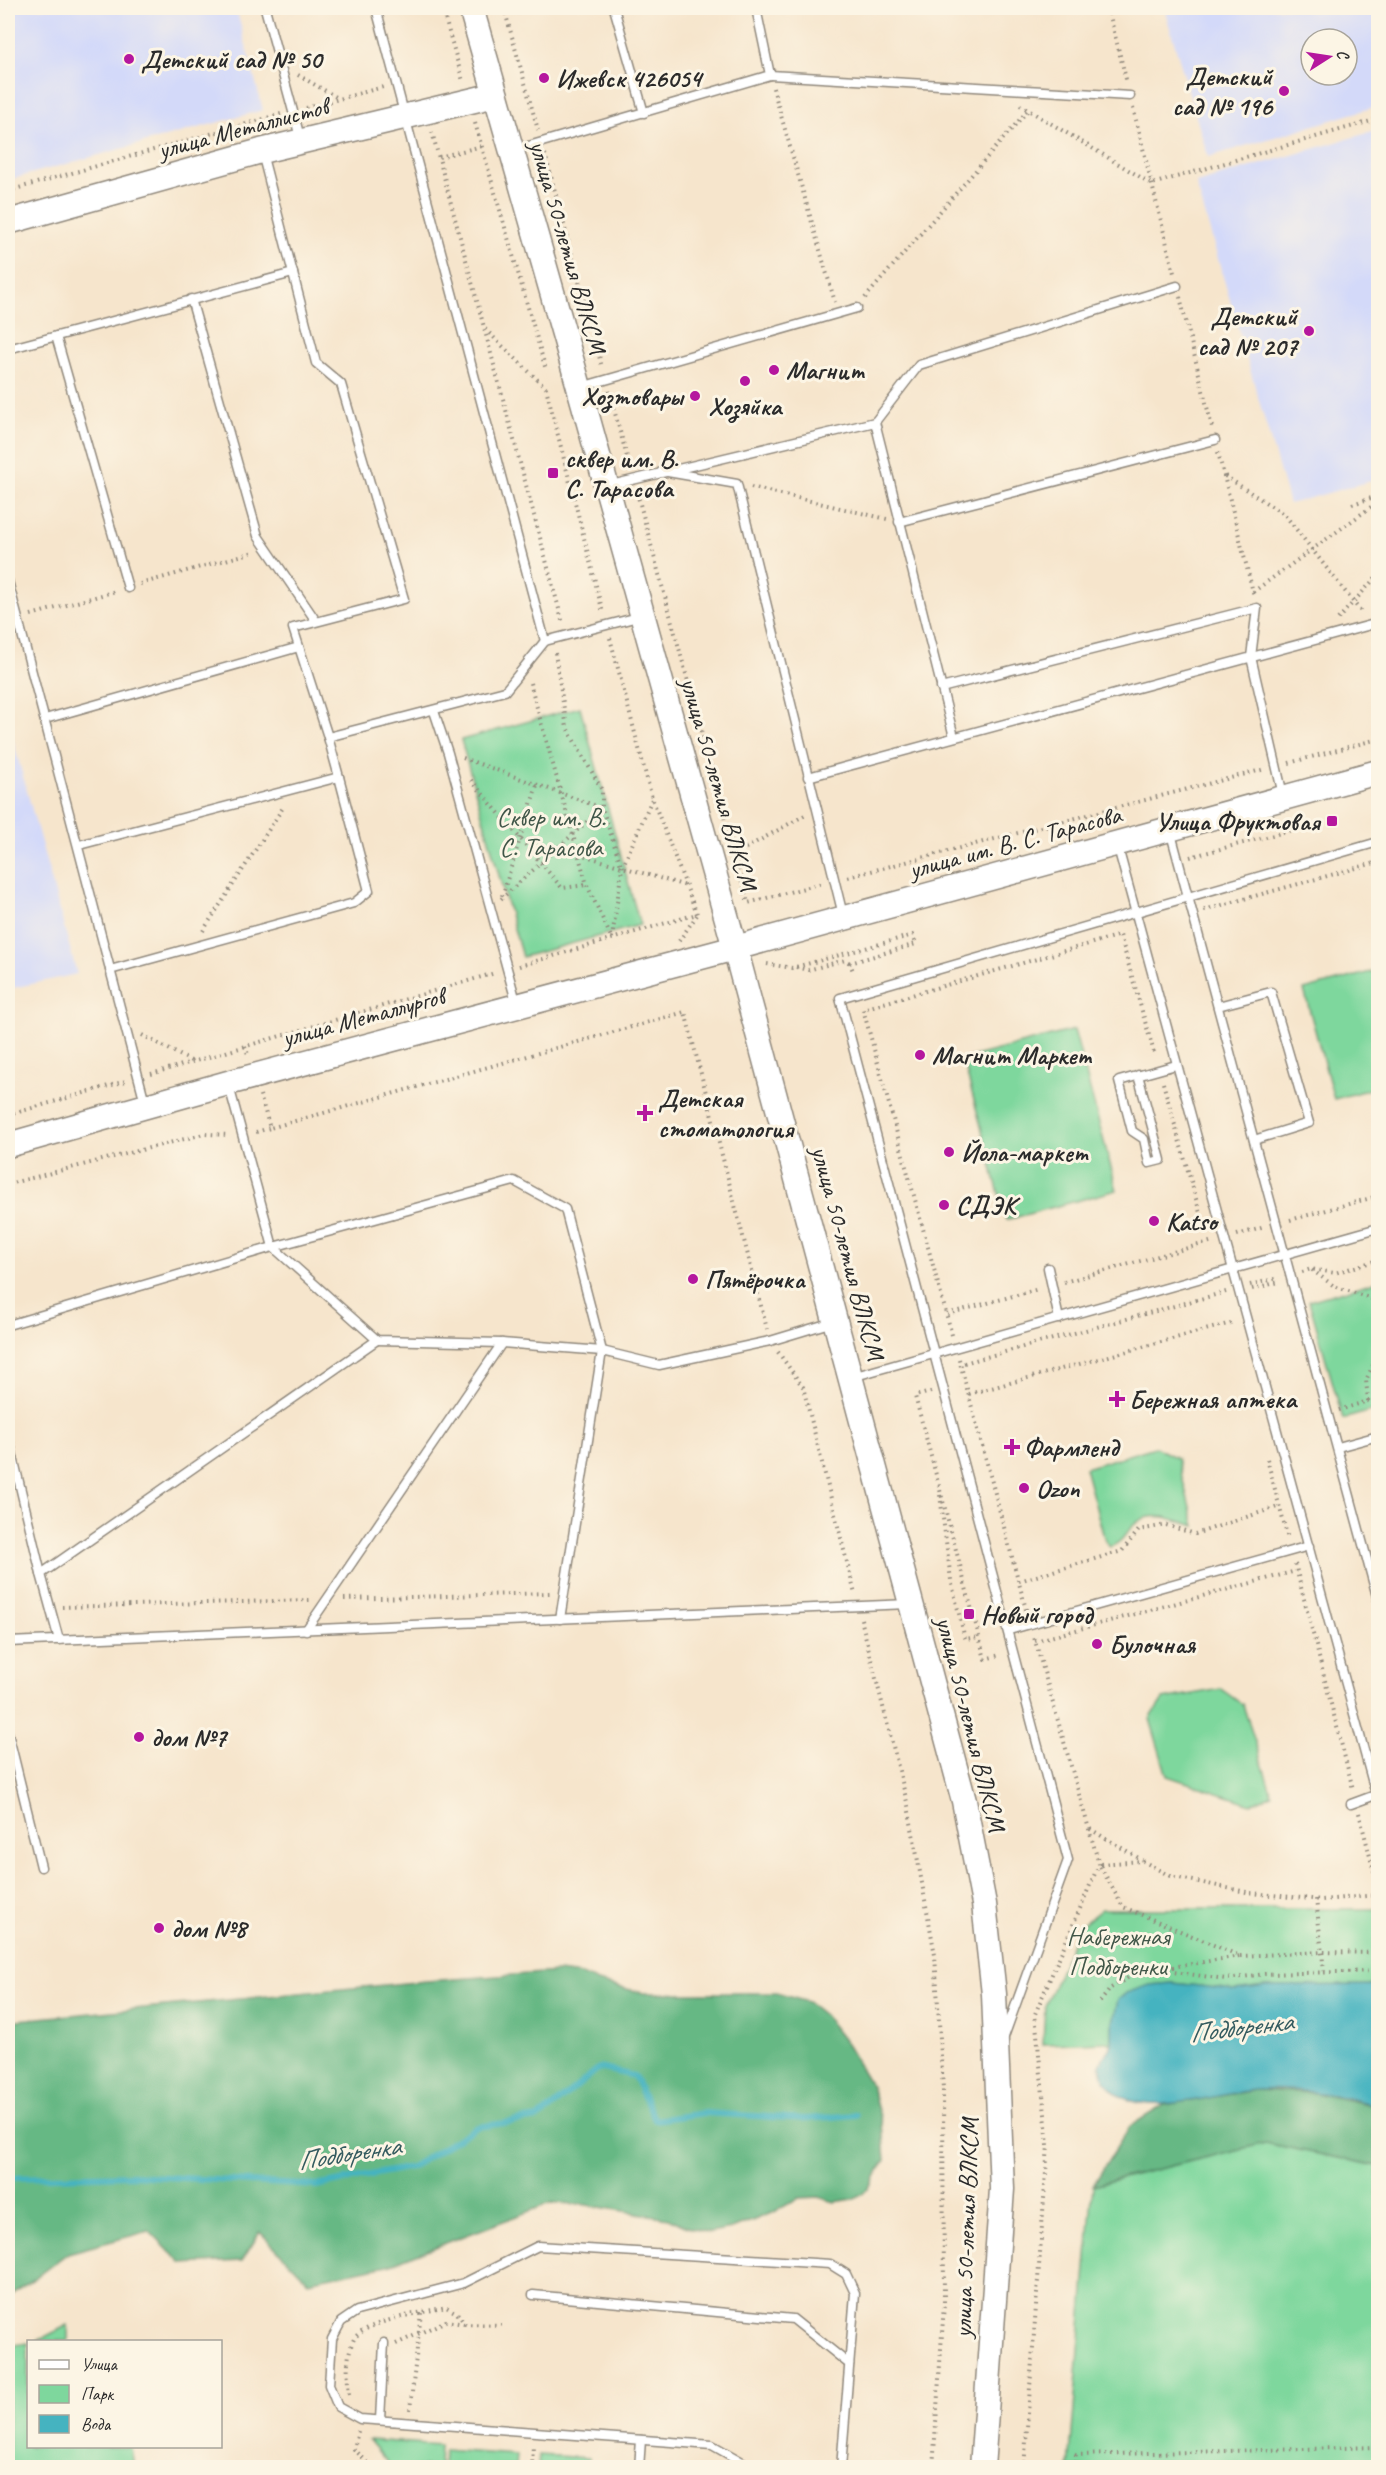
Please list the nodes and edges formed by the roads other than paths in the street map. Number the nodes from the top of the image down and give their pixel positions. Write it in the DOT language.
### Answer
graph roads {
  1 [pos="265,8"];
  2 [pos="376,8"];
  3 [pos="471,8"];
  4 [pos="614,8"];
  5 [pos="756,8"];
  6 [pos="770,75"];
  7 [pos="495,95"];
  8 [pos="1130,96"];
  9 [pos="644,113"];
  10 [pos="405,117"];
  11 [pos="301,141"];
  12 [pos="261,151"];
  13 [pos="511,151"];
  14 [pos="8,222"];
  15 [pos="293,273"];
  16 [pos="1177,286"];
  17 [pos="191,299"];
  18 [pos="857,308"];
  19 [pos="56,336"];
  20 [pos="8,349"];
  21 [pos="578,388"];
  22 [pos="875,422"];
  23 [pos="1215,440"];
  24 [pos="662,471"];
  25 [pos="606,487"];
  26 [pos="899,522"];
  27 [pos="8,581"];
  28 [pos="128,588"];
  29 [pos="642,616"];
  30 [pos="316,621"];
  31 [pos="1374,624"];
  32 [pos="549,640"];
  33 [pos="299,646"];
  34 [pos="1251,657"];
  35 [pos="941,688"];
  36 [pos="434,711"];
  37 [pos="45,719"];
  38 [pos="954,737"];
  39 [pos="328,738"];
  40 [pos="1378,772"];
  41 [pos="339,777"];
  42 [pos="808,777"];
  43 [pos="1284,798"];
  44 [pos="1169,829"];
  45 [pos="1378,842"];
  46 [pos="1117,844"];
  47 [pos="79,845"];
  48 [pos="1188,898"];
  49 [pos="1135,912"];
  50 [pos="844,918"];
  51 [pos="735,948"];
  52 [pos="110,970"];
  53 [pos="517,1005"];
  54 [pos="1218,1006"];
  55 [pos="1176,1065"];
  56 [pos="1138,1075"];
  57 [pos="228,1083"];
  58 [pos="146,1106"];
  59 [pos="1254,1140"];
  60 [pos="8,1145"];
  61 [pos="1378,1228"];
  62 [pos="273,1247"];
  63 [pos="1286,1255"];
  64 [pos="1048,1268"];
  65 [pos="1232,1270"];
  66 [pos="1059,1319"];
  67 [pos="837,1321"];
  68 [pos="8,1325"];
  69 [pos="377,1340"];
  70 [pos="502,1343"];
  71 [pos="602,1351"];
  72 [pos="935,1354"];
  73 [pos="852,1377"];
  74 [pos="8,1436"];
  75 [pos="1378,1436"];
  76 [pos="1338,1447"];
  77 [pos="1309,1546"];
  78 [pos="41,1574"];
  79 [pos="1376,1578"];
  80 [pos="1378,1600"];
  81 [pos="912,1604"];
  82 [pos="560,1619"];
  83 [pos="306,1630"];
  84 [pos="1009,1630"];
  85 [pos="59,1640"];
  86 [pos="8,1642"];
  87 [pos="8,1733"];
  88 [pos="1378,1794"];
  89 [pos="1353,1803"];
  90 [pos="41,1867"];
  91 [pos="998,2053"];
  92 [pos="533,2295"];
  93 [pos="384,2347"];
  94 [pos="849,2364"];
  95 [pos="380,2420"];
  96 [pos="641,2440"];
  97 [pos="639,2468"];
  98 [pos="753,2468"];
  99 [pos="841,2468"];
  100 [pos="982,2468"];
  1 -- 11 [label="lane"];
  2 -- 10 [label="lane"];
  3 -- 7 [label="main road, улица 50-летия ВЛКСМ"];
  4 -- 9 [label="lane"];
  5 -- 6 [label="lane"];
  6 -- 8 [label="lane"];
  6 -- 9 [label="lane"];
  7 -- 10 [label="main road, улица Металлистов"];
  7 -- 13 [label="main road, улица 50-летия ВЛКСМ"];
  9 -- 13 [label="lane"];
  10 -- 11 [label="main road, улица Металлистов"];
  10 -- 32 [label="lane"];
  11 -- 12 [label="main road, улица Металлистов"];
  12 -- 14 [label="main road, улица Металлистов"];
  12 -- 15 [label="lane"];
  13 -- 21 [label="main road, улица 50-летия ВЛКСМ"];
  15 -- 17 [label="lane"];
  15 -- 30 [label="lane"];
  16 -- 22 [label="lane"];
  17 -- 19 [label="lane"];
  17 -- 30 [label="lane"];
  18 -- 21 [label="lane"];
  19 -- 20 [label="lane"];
  19 -- 28 [label="lane"];
  21 -- 25 [label="main road, улица 50-летия ВЛКСМ"];
  22 -- 24 [label="lane"];
  22 -- 26 [label="lane"];
  23 -- 26 [label="lane"];
  24 -- 25 [label="lane"];
  24 -- 42 [label="lane"];
  25 -- 29 [label="main road, улица 50-летия ВЛКСМ"];
  26 -- 35 [label="lane"];
  27 -- 37 [label="lane"];
  29 -- 32 [label="lane"];
  29 -- 51 [label="main road, улица 50-летия ВЛКСМ"];
  30 -- 33 [label="lane"];
  31 -- 34 [label="lane"];
  32 -- 36 [label="lane"];
  33 -- 37 [label="lane"];
  33 -- 39 [label="lane"];
  34 -- 35 [label="lane"];
  34 -- 38 [label="lane"];
  34 -- 43 [label="lane"];
  35 -- 38 [label="lane"];
  36 -- 39 [label="lane"];
  36 -- 53 [label="lane"];
  37 -- 47 [label="lane"];
  38 -- 42 [label="lane"];
  39 -- 41 [label="lane"];
  40 -- 43 [label="main road, улица им. В. С. Тарасова"];
  41 -- 47 [label="lane"];
  41 -- 52 [label="lane"];
  42 -- 50 [label="lane"];
  43 -- 44 [label="main road, улица им. В. С. Тарасова"];
  44 -- 46 [label="main road, улица им. В. С. Тарасова"];
  44 -- 48 [label="lane"];
  45 -- 48 [label="lane"];
  46 -- 49 [label="lane"];
  46 -- 50 [label="main road, улица им. В. С. Тарасова"];
  47 -- 52 [label="lane"];
  48 -- 49 [label="lane"];
  48 -- 54 [label="lane"];
  49 -- 55 [label="lane"];
  49 -- 72 [label="lane"];
  50 -- 51 [label="main road, улица им. В. С. Тарасова"];
  51 -- 53 [label="main road, улица Металлургов"];
  51 -- 67 [label="main road, улица 50-летия ВЛКСМ"];
  52 -- 58 [label="lane"];
  53 -- 57 [label="main road, улица Металлургов"];
  54 -- 59 [label="lane"];
  54 -- 59 [label="lane"];
  55 -- 56 [label="lane"];
  55 -- 65 [label="lane"];
  56 -- 56 [label="lane"];
  57 -- 58 [label="main road, улица Металлургов"];
  57 -- 62 [label="lane"];
  58 -- 60 [label="main road, улица Металлургов"];
  59 -- 63 [label="lane"];
  61 -- 63 [label="lane"];
  62 -- 68 [label="lane"];
  62 -- 69 [label="lane"];
  62 -- 71 [label="lane"];
  63 -- 65 [label="lane"];
  63 -- 76 [label="lane"];
  64 -- 66 [label="lane"];
  65 -- 66 [label="lane"];
  65 -- 77 [label="lane"];
  66 -- 72 [label="lane"];
  67 -- 71 [label="lane"];
  67 -- 73 [label="main road, улица 50-летия ВЛКСМ"];
  69 -- 70 [label="lane"];
  69 -- 78 [label="lane"];
  70 -- 71 [label="lane"];
  70 -- 83 [label="lane"];
  71 -- 82 [label="lane"];
  72 -- 73 [label="lane"];
  72 -- 84 [label="lane"];
  73 -- 81 [label="main road, улица 50-летия ВЛКСМ"];
  74 -- 78 [label="lane"];
  75 -- 76 [label="lane"];
  76 -- 79 [label="lane"];
  77 -- 84 [label="lane"];
  77 -- 88 [label="lane"];
  78 -- 85 [label="lane"];
  79 -- 80 [label="lane"];
  81 -- 82 [label="lane"];
  81 -- 91 [label="main road, улица 50-летия ВЛКСМ"];
  82 -- 83 [label="lane"];
  83 -- 85 [label="lane"];
  84 -- 91 [label="lane"];
  85 -- 86 [label="lane"];
  87 -- 90 [label="lane"];
  88 -- 89 [label="lane"];
  91 -- 100 [label="main road, улица 50-летия ВЛКСМ"];
  92 -- 94 [label="lane"];
  93 -- 95 [label="lane"];
  94 -- 95 [label="lane"];
  94 -- 99 [label="lane"];
  95 -- 96 [label="lane"];
  96 -- 97 [label="lane"];
  96 -- 98 [label="lane"];
}
